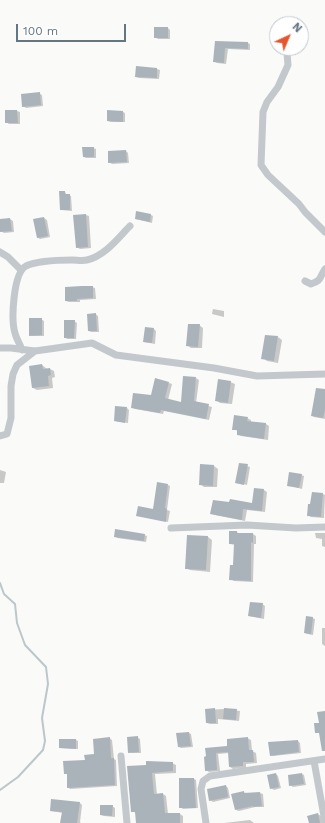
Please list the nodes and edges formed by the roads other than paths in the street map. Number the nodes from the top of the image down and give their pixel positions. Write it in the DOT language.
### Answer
graph roads {
  1 [pos="287,56"];
  2 [pos="130,226"];
  3 [pos="325,232"];
  4 [pos="0,252"];
  5 [pos="325,269"];
  6 [pos="21,270"];
  7 [pos="305,280"];
  8 [pos="0,348"];
  9 [pos="22,350"];
  10 [pos="35,351"];
  11 [pos="325,374"];
  12 [pos="0,436"];
  13 [pos="325,527"];
  14 [pos="171,528"];
  15 [pos="121,756"];
  16 [pos="325,759"];
  17 [pos="314,761"];
  18 [pos="325,822"];
  19 [pos="127,823"];
  20 [pos="206,823"];
  1 -- 3 [label="street"];
  2 -- 6 [label="street"];
  4 -- 6 [label="street"];
  5 -- 7 [label="street"];
  6 -- 9 [label="street"];
  8 -- 9 [label="street"];
  9 -- 10 [label="street"];
  10 -- 11 [label="street"];
  10 -- 12 [label="street"];
  13 -- 14 [label="street"];
  15 -- 19 [label="street"];
  16 -- 17 [label="street"];
  17 -- 18 [label="street"];
  17 -- 20 [label="street"];
}
